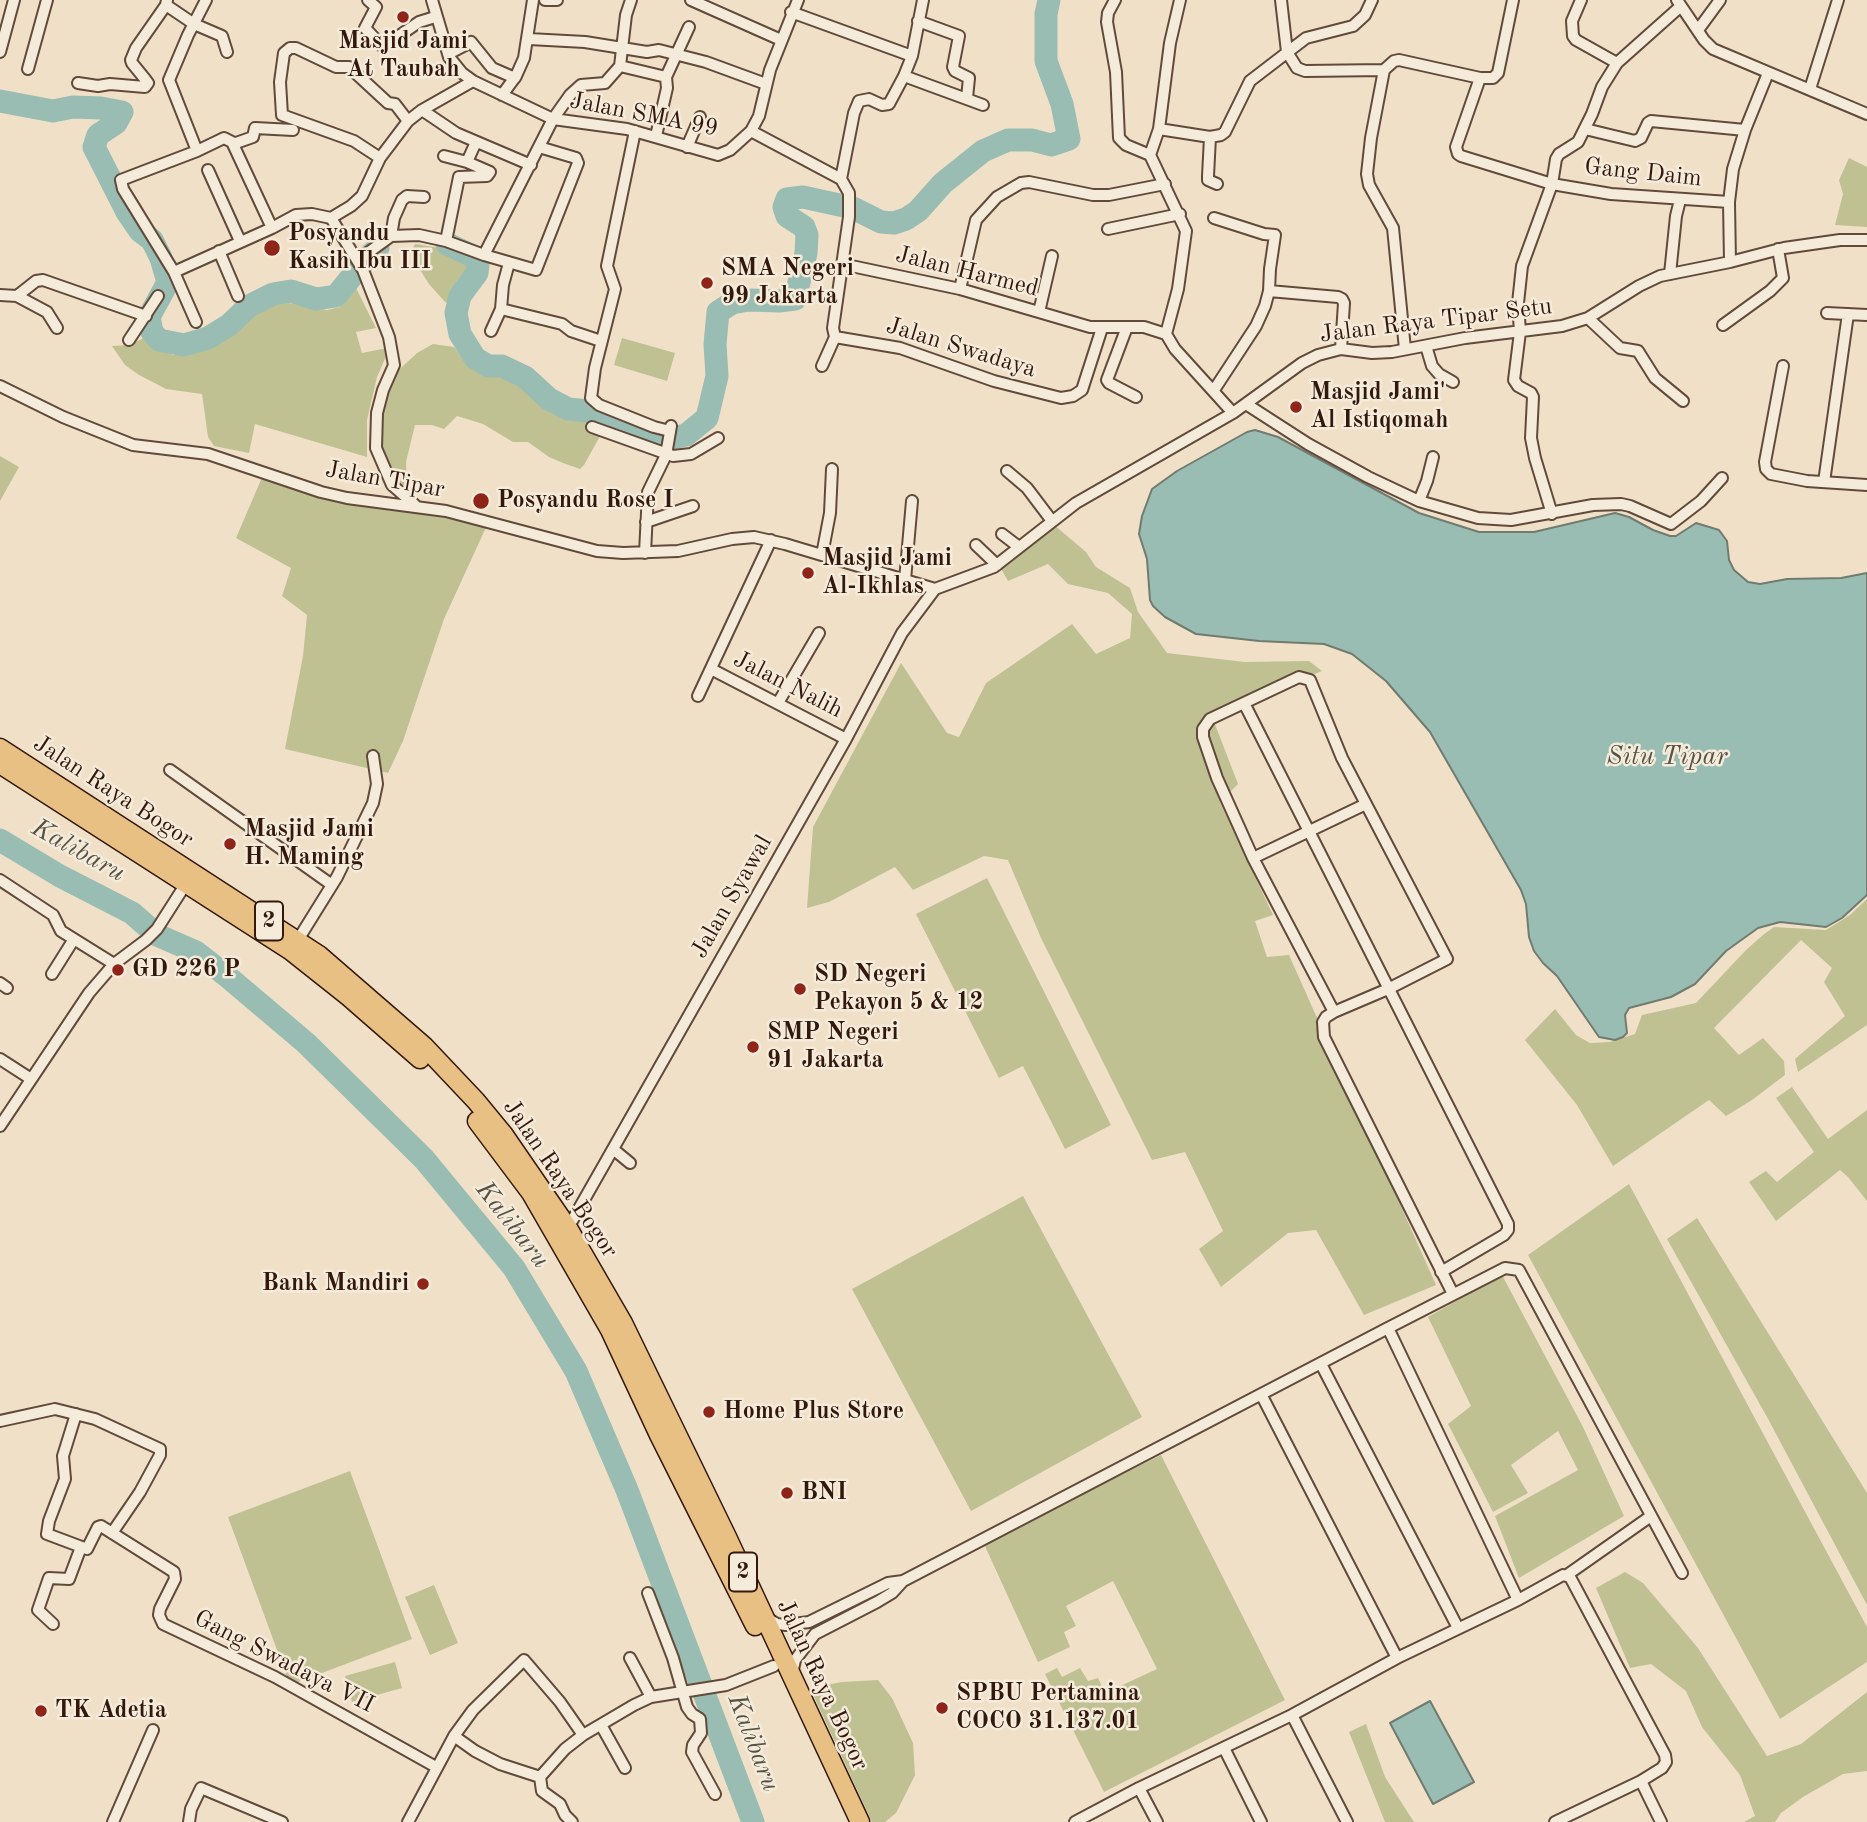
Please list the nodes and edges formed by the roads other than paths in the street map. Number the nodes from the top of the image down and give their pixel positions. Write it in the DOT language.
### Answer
graph roads {
  1 [pos="14,0"];
  2 [pos="47,0"];
  3 [pos="206,0"];
  4 [pos="368,0"];
  5 [pos="432,0"];
  6 [pos="533,0"];
  7 [pos="545,0"];
  8 [pos="557,0"];
  9 [pos="631,0"];
  10 [pos="691,0"];
  11 [pos="798,0"];
  12 [pos="923,0"];
  13 [pos="1115,0"];
  14 [pos="1180,0"];
  15 [pos="1281,0"];
  16 [pos="1372,0"];
  17 [pos="1513,0"];
  18 [pos="1581,0"];
  19 [pos="1720,0"];
  20 [pos="1838,0"];
  21 [pos="166,2"];
  22 [pos="709,3"];
  23 [pos="1679,3"];
  24 [pos="791,12"];
  25 [pos="435,17"];
  26 [pos="918,21"];
  27 [pos="194,24"];
  28 [pos="689,27"];
  29 [pos="1698,30"];
  30 [pos="528,39"];
  31 [pos="781,40"];
  32 [pos="623,48"];
  33 [pos="0,52"];
  34 [pos="227,52"];
  35 [pos="1287,52"];
  36 [pos="448,54"];
  37 [pos="675,54"];
  38 [pos="912,56"];
  39 [pos="1616,63"];
  40 [pos="620,66"];
  41 [pos="28,69"];
  42 [pos="1384,70"];
  43 [pos="1768,73"];
  44 [pos="666,76"];
  45 [pos="904,76"];
  46 [pos="515,78"];
  47 [pos="1480,78"];
  48 [pos="169,80"];
  49 [pos="473,81"];
  50 [pos="78,83"];
  51 [pos="148,83"];
  52 [pos="766,84"];
  53 [pos="1810,89"];
  54 [pos="502,95"];
  55 [pos="967,98"];
  56 [pos="983,105"];
  57 [pos="422,110"];
  58 [pos="1866,111"];
  59 [pos="700,117"];
  60 [pos="553,119"];
  61 [pos="408,121"];
  62 [pos="1158,129"];
  63 [pos="1585,129"];
  64 [pos="293,130"];
  65 [pos="1745,130"];
  66 [pos="635,131"];
  67 [pos="751,131"];
  68 [pos="656,136"];
  69 [pos="1210,137"];
  70 [pos="228,141"];
  71 [pos="476,142"];
  72 [pos="539,147"];
  73 [pos="687,147"];
  74 [pos="197,151"];
  75 [pos="1150,155"];
  76 [pos="444,156"];
  77 [pos="380,158"];
  78 [pos="467,162"];
  79 [pos="531,165"];
  80 [pos="208,170"];
  81 [pos="841,179"];
  82 [pos="1165,184"];
  83 [pos="1217,184"];
  84 [pos="1552,184"];
  85 [pos="424,197"];
  86 [pos="1680,200"];
  87 [pos="1729,202"];
  88 [pos="1180,214"];
  89 [pos="331,218"];
  90 [pos="1214,218"];
  91 [pos="272,228"];
  92 [pos="1108,229"];
  93 [pos="391,236"];
  94 [pos="1867,240"];
  95 [pos="240,241"];
  96 [pos="446,241"];
  97 [pos="1778,249"];
  98 [pos="219,251"];
  99 [pos="484,255"];
  100 [pos="1052,256"];
  101 [pos="1730,262"];
  102 [pos="509,263"];
  103 [pos="360,264"];
  104 [pos="842,264"];
  105 [pos="174,272"];
  106 [pos="1670,274"];
  107 [pos="960,289"];
  108 [pos="1269,291"];
  109 [pos="0,295"];
  110 [pos="17,296"];
  111 [pos="158,296"];
  112 [pos="238,296"];
  113 [pos="500,309"];
  114 [pos="1039,312"];
  115 [pos="1827,313"];
  116 [pos="1848,314"];
  117 [pos="1867,315"];
  118 [pos="146,316"];
  119 [pos="1588,318"];
  120 [pos="196,321"];
  121 [pos="1723,325"];
  122 [pos="1127,327"];
  123 [pos="57,328"];
  124 [pos="1102,328"];
  125 [pos="491,331"];
  126 [pos="1520,332"];
  127 [pos="1166,334"];
  128 [pos="835,337"];
  129 [pos="129,340"];
  130 [pos="601,341"];
  131 [pos="1426,346"];
  132 [pos="1341,349"];
  133 [pos="1405,349"];
  134 [pos="822,366"];
  135 [pos="1783,366"];
  136 [pos="1453,382"];
  137 [pos="0,386"];
  138 [pos="1214,390"];
  139 [pos="1136,397"];
  140 [pos="1683,401"];
  141 [pos="1246,404"];
  142 [pos="1233,413"];
  143 [pos="592,427"];
  144 [pos="718,438"];
  145 [pos="666,454"];
  146 [pos="1433,457"];
  147 [pos="832,469"];
  148 [pos="1007,471"];
  149 [pos="1722,478"];
  150 [pos="1824,482"];
  151 [pos="1867,485"];
  152 [pos="912,501"];
  153 [pos="1419,501"];
  154 [pos="417,506"];
  155 [pos="692,506"];
  156 [pos="1552,514"];
  157 [pos="646,522"];
  158 [pos="1052,522"];
  159 [pos="1002,534"];
  160 [pos="771,540"];
  161 [pos="976,545"];
  162 [pos="1019,547"];
  163 [pos="646,553"];
  164 [pos="821,555"];
  165 [pos="997,565"];
  166 [pos="905,580"];
  167 [pos="934,589"];
  168 [pos="820,633"];
  169 [pos="711,669"];
  170 [pos="698,696"];
  171 [pos="778,703"];
  172 [pos="1244,703"];
  173 [pos="846,739"];
  174 [pos="0,748"];
  175 [pos="373,756"];
  176 [pos="0,764"];
  177 [pos="170,771"];
  178 [pos="1366,804"];
  179 [pos="1310,830"];
  180 [pos="1254,858"];
  181 [pos="0,880"];
  182 [pos="187,882"];
  183 [pos="332,885"];
  184 [pos="74,940"];
  185 [pos="295,946"];
  186 [pos="114,964"];
  187 [pos="52,974"];
  188 [pos="1388,989"];
  189 [pos="1334,1012"];
  190 [pos="0,1059"];
  191 [pos="32,1079"];
  192 [pos="2,1119"];
  193 [pos="613,1149"];
  194 [pos="630,1163"];
  195 [pos="568,1228"];
  196 [pos="1441,1272"];
  197 [pos="1452,1294"];
  198 [pos="1388,1328"];
  199 [pos="1321,1364"];
  200 [pos="1262,1395"];
  201 [pos="76,1414"];
  202 [pos="4,1421"];
  203 [pos="1651,1516"];
  204 [pos="111,1533"];
  205 [pos="81,1547"];
  206 [pos="1682,1573"];
  207 [pos="1567,1574"];
  208 [pos="903,1581"];
  209 [pos="648,1593"];
  210 [pos="1518,1600"];
  211 [pos="758,1618"];
  212 [pos="809,1622"];
  213 [pos="53,1623"];
  214 [pos="1458,1628"];
  215 [pos="815,1634"];
  216 [pos="630,1658"];
  217 [pos="1397,1658"];
  218 [pos="774,1666"];
  219 [pos="792,1686"];
  220 [pos="690,1692"];
  221 [pos="651,1698"];
  222 [pos="1292,1715"];
  223 [pos="601,1725"];
  224 [pos="153,1730"];
  225 [pos="583,1735"];
  226 [pos="454,1736"];
  227 [pos="1224,1748"];
  228 [pos="436,1768"];
  229 [pos="625,1768"];
  230 [pos="540,1777"];
  231 [pos="1641,1781"];
  232 [pos="1139,1788"];
  233 [pos="715,1794"];
  234 [pos="1573,1818"];
  235 [pos="278,1821"];
  236 [pos="113,1822"];
  237 [pos="189,1822"];
  238 [pos="408,1822"];
  239 [pos="572,1822"];
  240 [pos="847,1822"];
  241 [pos="860,1822"];
  242 [pos="1075,1822"];
  243 [pos="1157,1822"];
  244 [pos="1261,1822"];
  245 [pos="1347,1822"];
  246 [pos="1555,1822"];
  247 [pos="1661,1822"];
  1 -- 33 [label="street"];
  2 -- 41 [label="street"];
  3 -- 27 [label="street"];
  4 -- 25 [label="street"];
  5 -- 25 [label="street"];
  6 -- 30 [label="street"];
  7 -- 8 [label="street"];
  9 -- 32 [label="street"];
  10 -- 22 [label="street"];
  11 -- 24 [label="street, Jalan SMA 99"];
  12 -- 26 [label="street"];
  13 -- 75 [label="street"];
  14 -- 62 [label="street"];
  15 -- 35 [label="street"];
  16 -- 35 [label="street"];
  17 -- 47 [label="street"];
  18 -- 39 [label="street"];
  19 -- 29 [label="street"];
  20 -- 53 [label="street"];
  21 -- 27 [label="street"];
  21 -- 51 [label="street"];
  22 -- 31 [label="street"];
  23 -- 29 [label="street"];
  23 -- 39 [label="street"];
  24 -- 31 [label="street, Jalan SMA 99"];
  24 -- 38 [label="street"];
  25 -- 36 [label="street"];
  26 -- 38 [label="street"];
  26 -- 55 [label="street"];
  27 -- 34 [label="street"];
  27 -- 48 [label="street"];
  28 -- 37 [label="street"];
  29 -- 43 [label="street"];
  30 -- 32 [label="street"];
  30 -- 46 [label="street"];
  31 -- 52 [label="street, Jalan SMA 99"];
  32 -- 37 [label="street"];
  32 -- 40 [label="street"];
  35 -- 42 [label="street"];
  35 -- 69 [label="street"];
  36 -- 46 [label="street"];
  36 -- 49 [label="street"];
  37 -- 44 [label="street"];
  37 -- 52 [label="street"];
  38 -- 45 [label="street"];
  39 -- 63 [label="street"];
  40 -- 44 [label="street"];
  40 -- 60 [label="street"];
  42 -- 47 [label="street"];
  42 -- 133 [label="street"];
  43 -- 53 [label="street"];
  43 -- 65 [label="street"];
  44 -- 68 [label="street"];
  45 -- 55 [label="street"];
  45 -- 81 [label="street"];
  46 -- 54 [label="street"];
  47 -- 84 [label="street, Gang Daim"];
  48 -- 51 [label="street"];
  48 -- 74 [label="street"];
  49 -- 54 [label="street, Jalan SMA 99"];
  49 -- 57 [label="street"];
  50 -- 51 [label="street"];
  52 -- 67 [label="street, Jalan SMA 99"];
  53 -- 58 [label="street"];
  54 -- 60 [label="street, Jalan SMA 99"];
  55 -- 56 [label="street"];
  57 -- 61 [label="street"];
  57 -- 71 [label="street"];
  59 -- 73 [label="street"];
  60 -- 66 [label="street, Jalan SMA 99"];
  60 -- 72 [label="street"];
  61 -- 77 [label="street"];
  61 -- 77 [label="street"];
  62 -- 69 [label="street"];
  62 -- 75 [label="street"];
  63 -- 65 [label="street"];
  63 -- 84 [label="street"];
  64 -- 70 [label="street"];
  65 -- 87 [label="street"];
  66 -- 68 [label="street, Jalan SMA 99"];
  66 -- 130 [label="street"];
  67 -- 73 [label="street, Jalan SMA 99"];
  67 -- 81 [label="street"];
  68 -- 73 [label="street, Jalan SMA 99"];
  69 -- 83 [label="street"];
  70 -- 74 [label="street"];
  70 -- 91 [label="street"];
  71 -- 78 [label="street"];
  71 -- 79 [label="street"];
  72 -- 79 [label="street"];
  72 -- 102 [label="street"];
  74 -- 105 [label="street"];
  75 -- 82 [label="street"];
  76 -- 78 [label="street"];
  77 -- 89 [label="street"];
  78 -- 96 [label="street"];
  79 -- 99 [label="street"];
  80 -- 95 [label="street"];
  81 -- 104 [label="street"];
  82 -- 88 [label="street"];
  82 -- 107 [label="street"];
  84 -- 86 [label="street, Gang Daim"];
  84 -- 126 [label="street"];
  85 -- 93 [label="street"];
  86 -- 87 [label="street, Gang Daim"];
  86 -- 106 [label="street"];
  87 -- 101 [label="street"];
  88 -- 92 [label="street"];
  88 -- 127 [label="street"];
  89 -- 91 [label="street"];
  89 -- 103 [label="street"];
  90 -- 108 [label="street"];
  91 -- 95 [label="street"];
  93 -- 96 [label="street"];
  93 -- 103 [label="street"];
  94 -- 97 [label="street, Jalan Raya Tipar Setu"];
  95 -- 98 [label="street"];
  96 -- 99 [label="street"];
  97 -- 101 [label="street, Jalan Raya Tipar Setu"];
  97 -- 121 [label="street"];
  98 -- 105 [label="street"];
  98 -- 112 [label="street"];
  99 -- 102 [label="street"];
  100 -- 114 [label="street"];
  101 -- 106 [label="street, Jalan Raya Tipar Setu"];
  102 -- 113 [label="street"];
  103 -- 154 [label="street"];
  104 -- 107 [label="street, Jalan Harmed"];
  104 -- 128 [label="street"];
  105 -- 120 [label="street"];
  106 -- 119 [label="street, Jalan Raya Tipar Setu"];
  107 -- 114 [label="street, Jalan Harmed"];
  108 -- 132 [label="street"];
  108 -- 138 [label="street"];
  109 -- 110 [label="street"];
  110 -- 118 [label="street"];
  110 -- 123 [label="street"];
  111 -- 118 [label="street"];
  113 -- 125 [label="street"];
  113 -- 130 [label="street"];
  114 -- 124 [label="street, Jalan Harmed"];
  115 -- 116 [label="street"];
  116 -- 117 [label="street"];
  116 -- 150 [label="street"];
  118 -- 129 [label="street"];
  119 -- 126 [label="street, Jalan Raya Tipar Setu"];
  119 -- 140 [label="street"];
  122 -- 124 [label="street, Jalan Harmed"];
  122 -- 127 [label="street, Jalan Harmed"];
  122 -- 139 [label="street"];
  124 -- 128 [label="street, Jalan Swadaya"];
  126 -- 131 [label="street, Jalan Raya Tipar Setu"];
  126 -- 156 [label="street"];
  127 -- 138 [label="street"];
  128 -- 134 [label="street"];
  130 -- 145 [label="street"];
  131 -- 133 [label="street, Jalan Raya Tipar Setu"];
  131 -- 136 [label="street"];
  132 -- 133 [label="street, Jalan Raya Tipar Setu"];
  132 -- 141 [label="street, Jalan Raya Tipar Setu"];
  135 -- 150 [label="street"];
  137 -- 154 [label="street, Jalan Tipar"];
  138 -- 142 [label="street"];
  141 -- 142 [label="street, Jalan Raya Tipar Setu"];
  141 -- 153 [label="street"];
  142 -- 158 [label="street, Jalan Raya Tipar Setu"];
  143 -- 145 [label="street"];
  144 -- 145 [label="street"];
  145 -- 157 [label="street"];
  146 -- 153 [label="street"];
  147 -- 164 [label="street"];
  148 -- 158 [label="street"];
  149 -- 156 [label="street"];
  150 -- 151 [label="street"];
  152 -- 166 [label="street"];
  153 -- 156 [label="street"];
  154 -- 163 [label="street, Jalan Tipar"];
  155 -- 157 [label="street"];
  157 -- 163 [label="street"];
  158 -- 162 [label="street, Jalan Raya Tipar Setu"];
  159 -- 162 [label="street"];
  160 -- 163 [label="street, Jalan Tipar"];
  160 -- 164 [label="street, Jalan Tipar"];
  160 -- 169 [label="street"];
  161 -- 165 [label="street"];
  162 -- 165 [label="street, Jalan Raya Tipar Setu"];
  164 -- 166 [label="street, Jalan Tipar"];
  165 -- 167 [label="street, Jalan Raya Tipar Setu"];
  166 -- 167 [label="street, Jalan Tipar"];
  167 -- 173 [label="street, Jalan Syawal"];
  168 -- 171 [label="street"];
  169 -- 170 [label="street"];
  169 -- 171 [label="street, Jalan Nalih"];
  171 -- 173 [label="street, Jalan Nalih"];
  172 -- 178 [label="street"];
  172 -- 179 [label="street"];
  172 -- 180 [label="street"];
  173 -- 193 [label="street, Jalan Syawal"];
  174 -- 185 [label="highway, Jalan Raya Bogor / 2"];
  175 -- 183 [label="street"];
  176 -- 182 [label="highway, Jalan Raya Bogor / 2"];
  177 -- 183 [label="street"];
  178 -- 179 [label="street"];
  178 -- 188 [label="street"];
  179 -- 180 [label="street"];
  179 -- 188 [label="street"];
  180 -- 189 [label="street"];
  181 -- 184 [label="street"];
  182 -- 185 [label="highway, Jalan Raya Bogor / 2"];
  182 -- 186 [label="street"];
  183 -- 185 [label="street"];
  184 -- 186 [label="street"];
  184 -- 187 [label="street"];
  185 -- 195 [label="highway, Jalan Raya Bogor / 2"];
  185 -- 211 [label="highway, Jalan Raya Bogor / 2"];
  186 -- 191 [label="street"];
  188 -- 189 [label="street"];
  188 -- 196 [label="street"];
  189 -- 196 [label="street"];
  190 -- 191 [label="street"];
  191 -- 192 [label="street"];
  193 -- 194 [label="street"];
  193 -- 195 [label="street, Jalan Syawal"];
  195 -- 211 [label="highway, Jalan Raya Bogor / 2"];
  196 -- 197 [label="street"];
  197 -- 198 [label="street"];
  197 -- 203 [label="street"];
  198 -- 199 [label="street"];
  198 -- 210 [label="street"];
  199 -- 200 [label="street"];
  199 -- 214 [label="street"];
  200 -- 208 [label="street"];
  200 -- 217 [label="street"];
  201 -- 202 [label="street"];
  201 -- 204 [label="street"];
  201 -- 205 [label="street"];
  203 -- 206 [label="street"];
  203 -- 207 [label="street"];
  204 -- 205 [label="street"];
  204 -- 228 [label="street, Gang Swadaya VII"];
  205 -- 213 [label="street"];
  207 -- 210 [label="street"];
  207 -- 231 [label="street"];
  208 -- 212 [label="street"];
  208 -- 215 [label="street"];
  209 -- 220 [label="street"];
  210 -- 214 [label="street"];
  211 -- 212 [label="street"];
  211 -- 218 [label="highway, Jalan Raya Bogor / 2"];
  211 -- 219 [label="highway, Jalan Raya Bogor / 2"];
  212 -- 215 [label="street"];
  214 -- 217 [label="street"];
  215 -- 219 [label="street"];
  216 -- 221 [label="street"];
  217 -- 222 [label="street"];
  218 -- 219 [label="highway, Jalan Raya Bogor / 2"];
  218 -- 220 [label="street"];
  219 -- 240 [label="highway, Jalan Raya Bogor / 2"];
  219 -- 241 [label="highway, Jalan Raya Bogor / 2"];
  220 -- 221 [label="street"];
  220 -- 233 [label="street"];
  221 -- 223 [label="street"];
  222 -- 227 [label="street"];
  222 -- 245 [label="street"];
  223 -- 225 [label="street"];
  223 -- 229 [label="street"];
  224 -- 236 [label="street"];
  225 -- 226 [label="street"];
  225 -- 230 [label="street"];
  226 -- 228 [label="street"];
  226 -- 230 [label="street"];
  227 -- 232 [label="street"];
  227 -- 244 [label="street"];
  228 -- 238 [label="street"];
  230 -- 239 [label="street"];
  231 -- 234 [label="street"];
  231 -- 247 [label="street"];
  232 -- 242 [label="street"];
  232 -- 243 [label="street"];
  234 -- 246 [label="street"];
  235 -- 237 [label="street"];
}
